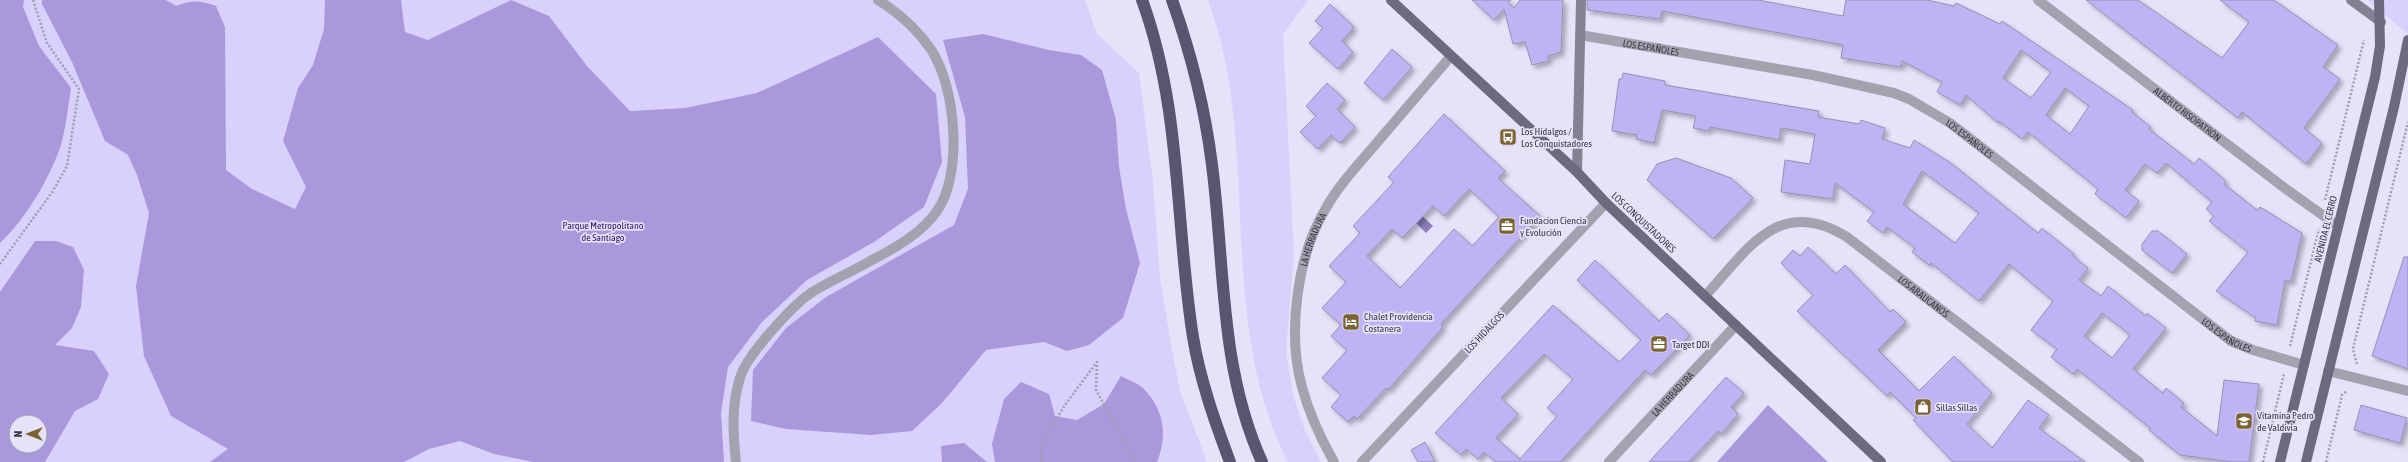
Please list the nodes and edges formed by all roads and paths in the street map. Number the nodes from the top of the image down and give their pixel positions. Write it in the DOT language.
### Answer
graph roads {
  1 [pos="33,0"];
  2 [pos="878,0"];
  3 [pos="1142,0"];
  4 [pos="1172,0"];
  5 [pos="1178,0"];
  6 [pos="1391,0"];
  7 [pos="1581,0"];
  8 [pos="2038,0"];
  9 [pos="2351,0"];
  10 [pos="2380,0"];
  11 [pos="2381,22"];
  12 [pos="1580,35"];
  13 [pos="2365,37"];
  14 [pos="2408,40"];
  15 [pos="1187,45"];
  16 [pos="1451,56"];
  17 [pos="2405,73"];
  18 [pos="2408,122"];
  19 [pos="1577,172"];
  20 [pos="1606,203"];
  21 [pos="2322,214"];
  22 [pos="2338,226"];
  23 [pos="0,264"];
  24 [pos="1705,296"];
  25 [pos="1736,325"];
  26 [pos="2287,361"];
  27 [pos="2304,365"];
  28 [pos="2328,370"];
  29 [pos="2355,377"];
  30 [pos="2408,391"];
  31 [pos="736,462"];
  32 [pos="1041,462"];
  33 [pos="1136,462"];
  34 [pos="1230,462"];
  35 [pos="1262,462"];
  36 [pos="1334,462"];
  37 [pos="1362,462"];
  38 [pos="1609,462"];
  39 [pos="1881,462"];
  40 [pos="2139,462"];
  41 [pos="2262,462"];
  42 [pos="2280,462"];
  43 [pos="2306,462"];
  44 [pos="2326,462"];
  1 -- 23 [label="path"];
  2 -- 31 [label="street"];
  3 -- 34 [label="highway"];
  4 -- 15 [label="highway"];
  5 -- 15 [label="highway"];
  6 -- 16 [label="main road, LOS CONQUISTADORES"];
  7 -- 12 [label="street"];
  8 -- 21 [label="street, ALBERTO RISOPATRÓN"];
  9 -- 11 [label="street"];
  10 -- 11 [label="main road, AVENIDA EL CERRO"];
  11 -- 22 [label="main road, AVENIDA EL CERRO"];
  12 -- 19 [label="street"];
  12 -- 26 [label="street, LOS ESPAÑOLES"];
  13 -- 21 [label="path"];
  14 -- 17 [label="main road"];
  15 -- 35 [label="highway"];
  16 -- 19 [label="main road, LOS CONQUISTADORES"];
  16 -- 36 [label="street, LA HERRADURA"];
  17 -- 28 [label="main road"];
  18 -- 29 [label="path"];
  19 -- 20 [label="main road, LOS CONQUISTADORES"];
  20 -- 24 [label="main road, LOS CONQUISTADORES"];
  20 -- 37 [label="street, LOS HIDALGOS"];
  21 -- 22 [label="street, ALBERTO RISOPATRÓN"];
  21 -- 26 [label="path"];
  22 -- 27 [label="main road, AVENIDA EL CERRO"];
  24 -- 25 [label="main road, LOS CONQUISTADORES"];
  24 -- 40 [label="street, LOS ARAUCANOS"];
  25 -- 38 [label="street, LA HERRADURA"];
  25 -- 39 [label="main road, LOS CONQUISTADORES"];
  26 -- 27 [label="street, LOS ESPAÑOLES"];
  26 -- 41 [label="path"];
  27 -- 42 [label="main road, AVENIDA EL CERRO"];
  28 -- 29 [label="street"];
  28 -- 43 [label="main road"];
  29 -- 30 [label="street"];
  29 -- 44 [label="path"];
  32 -- 33 [label="path"];
}
